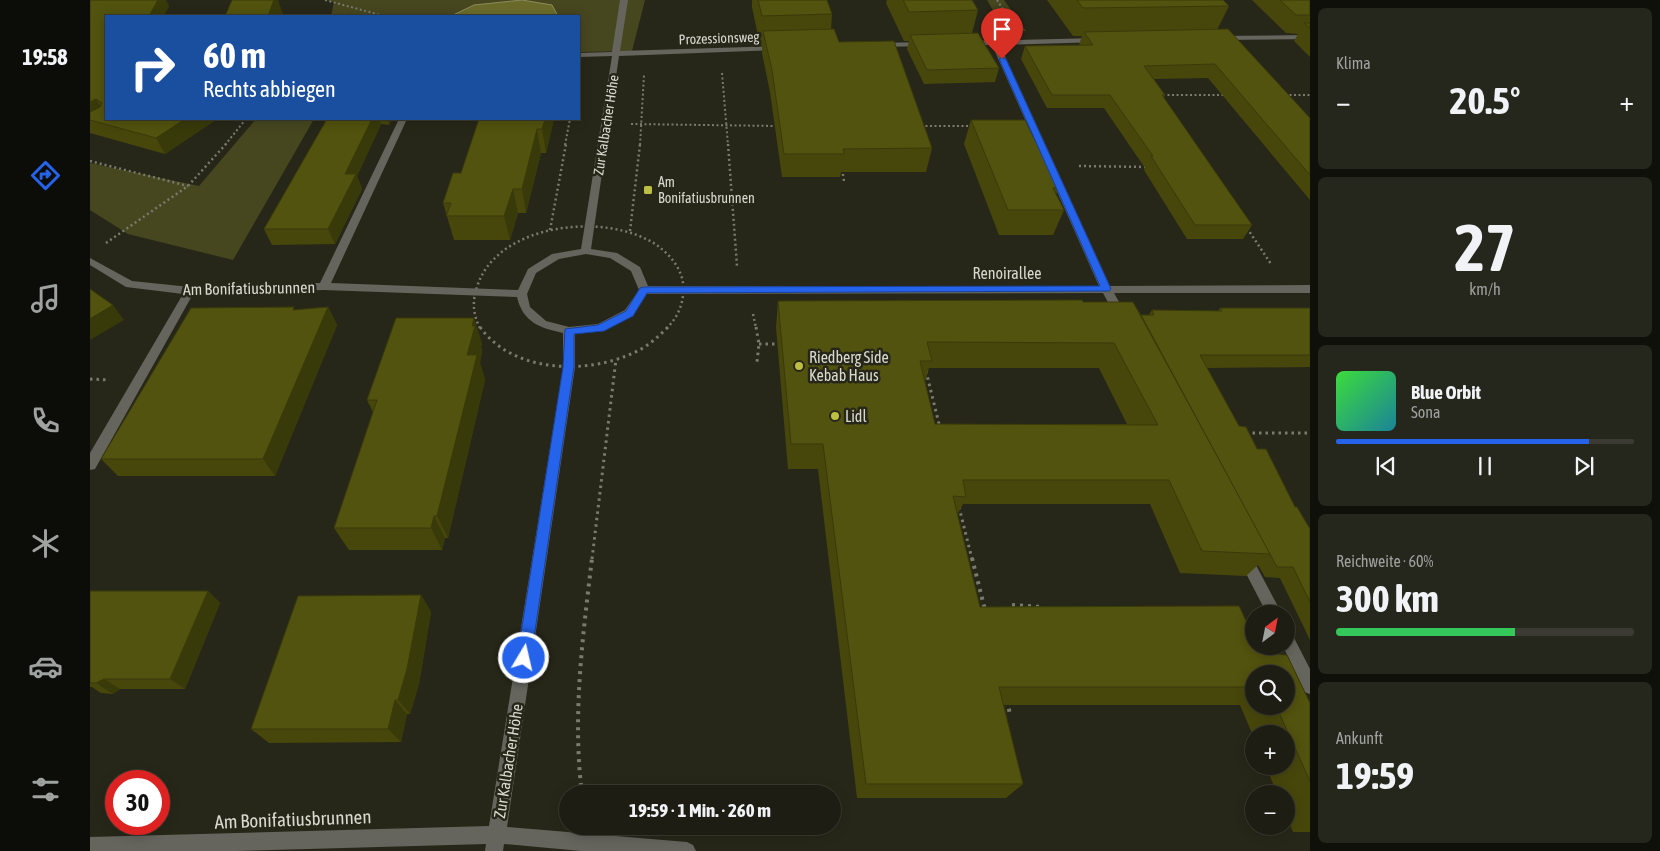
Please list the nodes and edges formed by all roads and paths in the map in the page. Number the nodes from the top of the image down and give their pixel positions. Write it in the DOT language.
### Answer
graph roads {
  1 [pos="325,0"];
  2 [pos="624,0"];
  3 [pos="380,15"];
  4 [pos="1310,37"];
  5 [pos="1210,38"];
  6 [pos="1103,40"];
  7 [pos="995,42"];
  8 [pos="956,43"];
  9 [pos="937,44"];
  10 [pos="869,46"];
  11 [pos="785,48"];
  12 [pos="721,50"];
  13 [pos="645,53"];
  14 [pos="617,54"];
  15 [pos="580,55"];
  16 [pos="1158,95"];
  17 [pos="1236,95"];
  18 [pos="1283,95"];
  19 [pos="1310,95"];
  20 [pos="245,120"];
  21 [pos="403,120"];
  22 [pos="570,120"];
  23 [pos="642,124"];
  24 [pos="725,125"];
  25 [pos="606,126"];
  26 [pos="785,126"];
  27 [pos="914,126"];
  28 [pos="973,126"];
  29 [pos="90,161"];
  30 [pos="841,163"];
  31 [pos="1050,166"];
  32 [pos="1157,167"];
  33 [pos="844,181"];
  34 [pos="188,186"];
  35 [pos="1244,224"];
  36 [pos="590,226"];
  37 [pos="550,230"];
  38 [pos="630,231"];
  39 [pos="103,244"];
  40 [pos="586,251"];
  41 [pos="90,261"];
  42 [pos="324,286"];
  43 [pos="1106,289"];
  44 [pos="1288,289"];
  45 [pos="1310,289"];
  46 [pos="644,290"];
  47 [pos="686,290"];
  48 [pos="739,290"];
  49 [pos="190,291"];
  50 [pos="473,294"];
  51 [pos="522,294"];
  52 [pos="569,331"];
  53 [pos="1128,331"];
  54 [pos="760,344"];
  55 [pos="777,344"];
  56 [pos="616,359"];
  57 [pos="757,362"];
  58 [pos="569,367"];
  59 [pos="926,367"];
  60 [pos="1241,433"];
  61 [pos="1310,433"];
  62 [pos="942,434"];
  63 [pos="90,465"];
  64 [pos="958,502"];
  65 [pos="1240,548"];
  66 [pos="1012,605"];
  67 [pos="1270,605"];
  68 [pos="1051,607"];
  69 [pos="986,617"];
  70 [pos="1295,655"];
  71 [pos="1310,686"];
  72 [pos="1005,694"];
  73 [pos="1010,714"];
  74 [pos="581,785"];
  75 [pos="90,846"];
  76 [pos="498,846"];
  77 [pos="687,851"];
  1 -- 3 [label="path"];
  2 -- 14 [label="street, Zur Kalbacher Höhe"];
  4 -- 5 [label="street"];
  6 -- 7 [label="street"];
  7 -- 8 [label="street"];
  7 -- 31 [label="street"];
  9 -- 10 [label="street"];
  11 -- 12 [label="street, Prozessionsweg"];
  12 -- 13 [label="street, Prozessionsweg"];
  12 -- 24 [label="path"];
  13 -- 14 [label="street, Prozessionsweg"];
  13 -- 23 [label="path"];
  14 -- 15 [label="street, Prozessionsweg"];
  14 -- 25 [label="street, Zur Kalbacher Höhe"];
  16 -- 17 [label="path"];
  18 -- 19 [label="path"];
  20 -- 34 [label="path"];
  21 -- 42 [label="street, Am Bonifatiusbrunnen"];
  22 -- 37 [label="path"];
  23 -- 24 [label="path"];
  23 -- 25 [label="path"];
  23 -- 38 [label="path"];
  24 -- 26 [label="path"];
  24 -- 48 [label="path"];
  25 -- 36 [label="street, Zur Kalbacher Höhe"];
  27 -- 28 [label="path"];
  29 -- 34 [label="path"];
  30 -- 33 [label="path"];
  31 -- 32 [label="path"];
  31 -- 43 [label="street"];
  34 -- 39 [label="path"];
  35 -- 44 [label="path"];
  36 -- 37 [label="path"];
  36 -- 38 [label="path"];
  36 -- 40 [label="street, Zur Kalbacher Höhe"];
  37 -- 50 [label="path"];
  38 -- 47 [label="path"];
  40 -- 46 [label="street"];
  40 -- 51 [label="street"];
  41 -- 49 [label="street, Am Bonifatiusbrunnen"];
  42 -- 49 [label="street, Am Bonifatiusbrunnen"];
  42 -- 50 [label="street, Am Bonifatiusbrunnen"];
  43 -- 44 [label="street, Renoirallee"];
  43 -- 48 [label="street, Renoirallee"];
  43 -- 53 [label="street"];
  44 -- 45 [label="street, Renoirallee"];
  46 -- 47 [label="street, Renoirallee"];
  46 -- 52 [label="street"];
  47 -- 48 [label="street, Renoirallee"];
  47 -- 56 [label="path"];
  48 -- 54 [label="path"];
  49 -- 63 [label="street"];
  50 -- 51 [label="street, Am Bonifatiusbrunnen"];
  50 -- 58 [label="path"];
  51 -- 52 [label="street"];
  52 -- 58 [label="street, Zur Kalbacher Höhe"];
  54 -- 55 [label="path"];
  54 -- 57 [label="path"];
  56 -- 58 [label="path"];
  56 -- 74 [label="path"];
  58 -- 76 [label="street, Zur Kalbacher Höhe"];
  59 -- 62 [label="path"];
  60 -- 61 [label="path"];
  64 -- 69 [label="path"];
  65 -- 67 [label="street"];
  66 -- 68 [label="path"];
  70 -- 71 [label="street"];
  72 -- 73 [label="path"];
  75 -- 76 [label="street, Am Bonifatiusbrunnen"];
  76 -- 77 [label="street, Am Bonifatiusbrunnen"];
}
